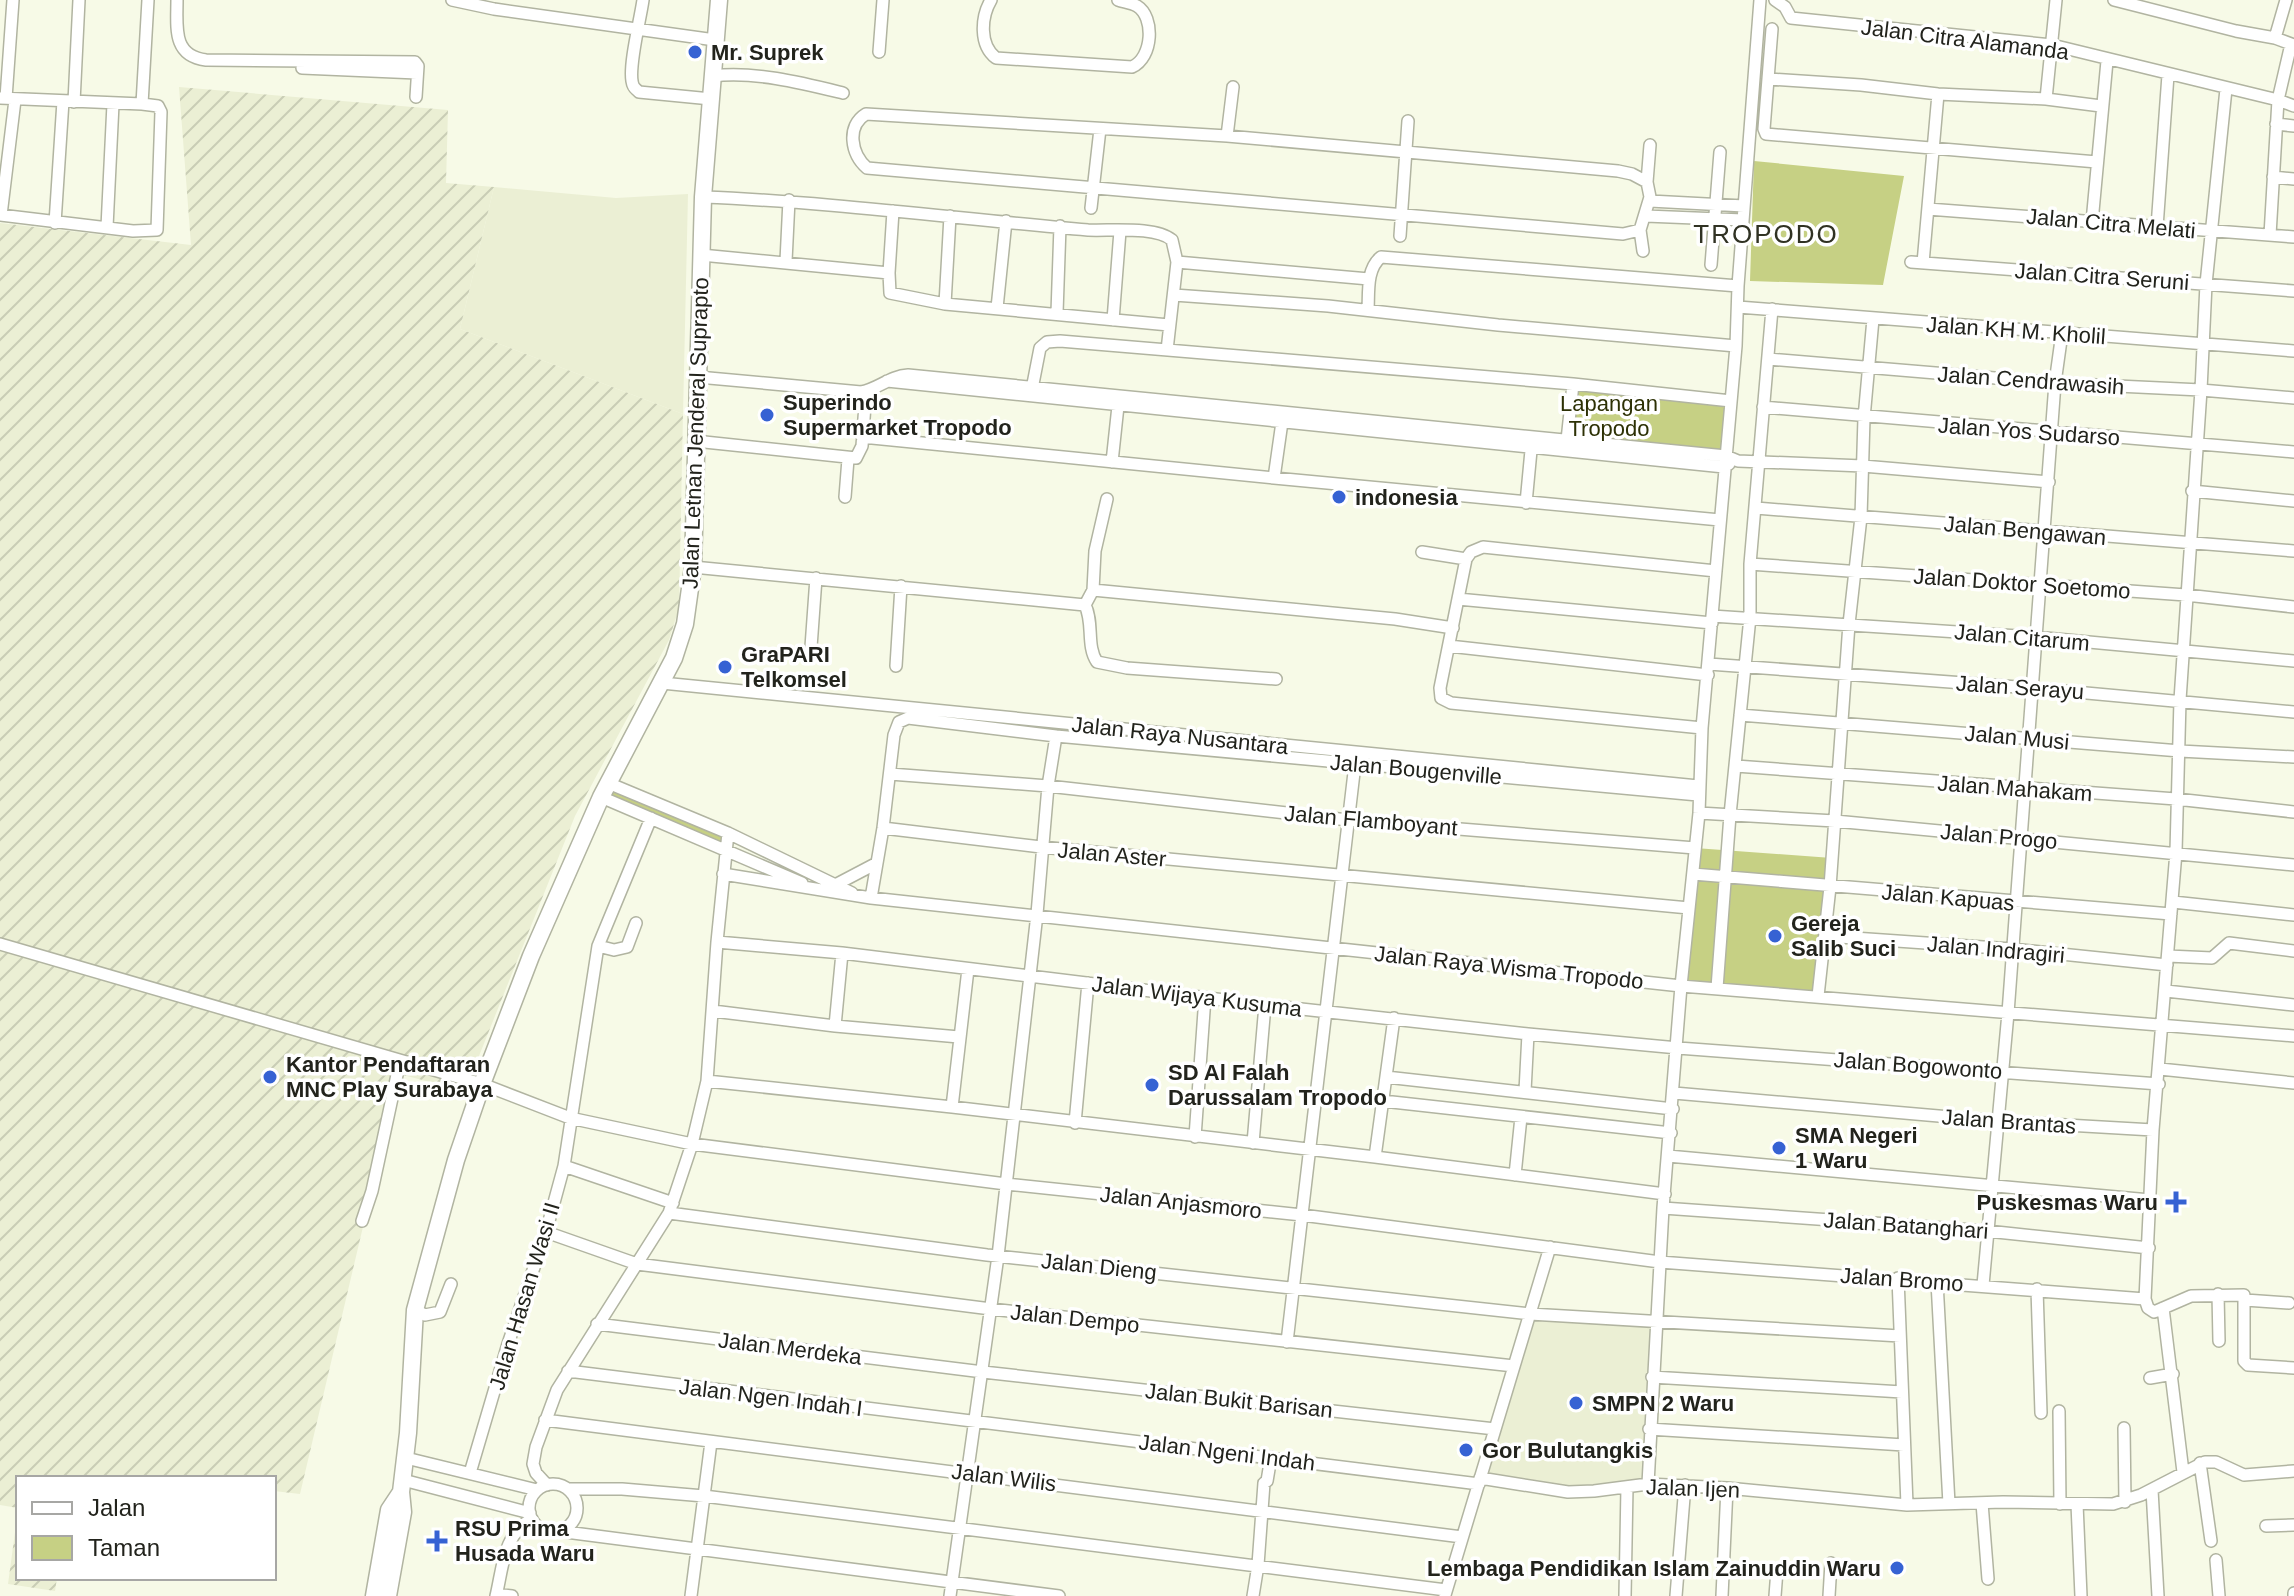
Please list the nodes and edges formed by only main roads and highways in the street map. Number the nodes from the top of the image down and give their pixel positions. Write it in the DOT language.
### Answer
graph roads {
  1 [pos="719,0"];
  2 [pos="402,1486"];
  3 [pos="374,1596"];
  4 [pos="388,1596"];
  1 -- 2 [label="main road, Jalan Letnan Jenderal Suprapto"];
  2 -- 3 [label="main road"];
  2 -- 4 [label="main road"];
}
